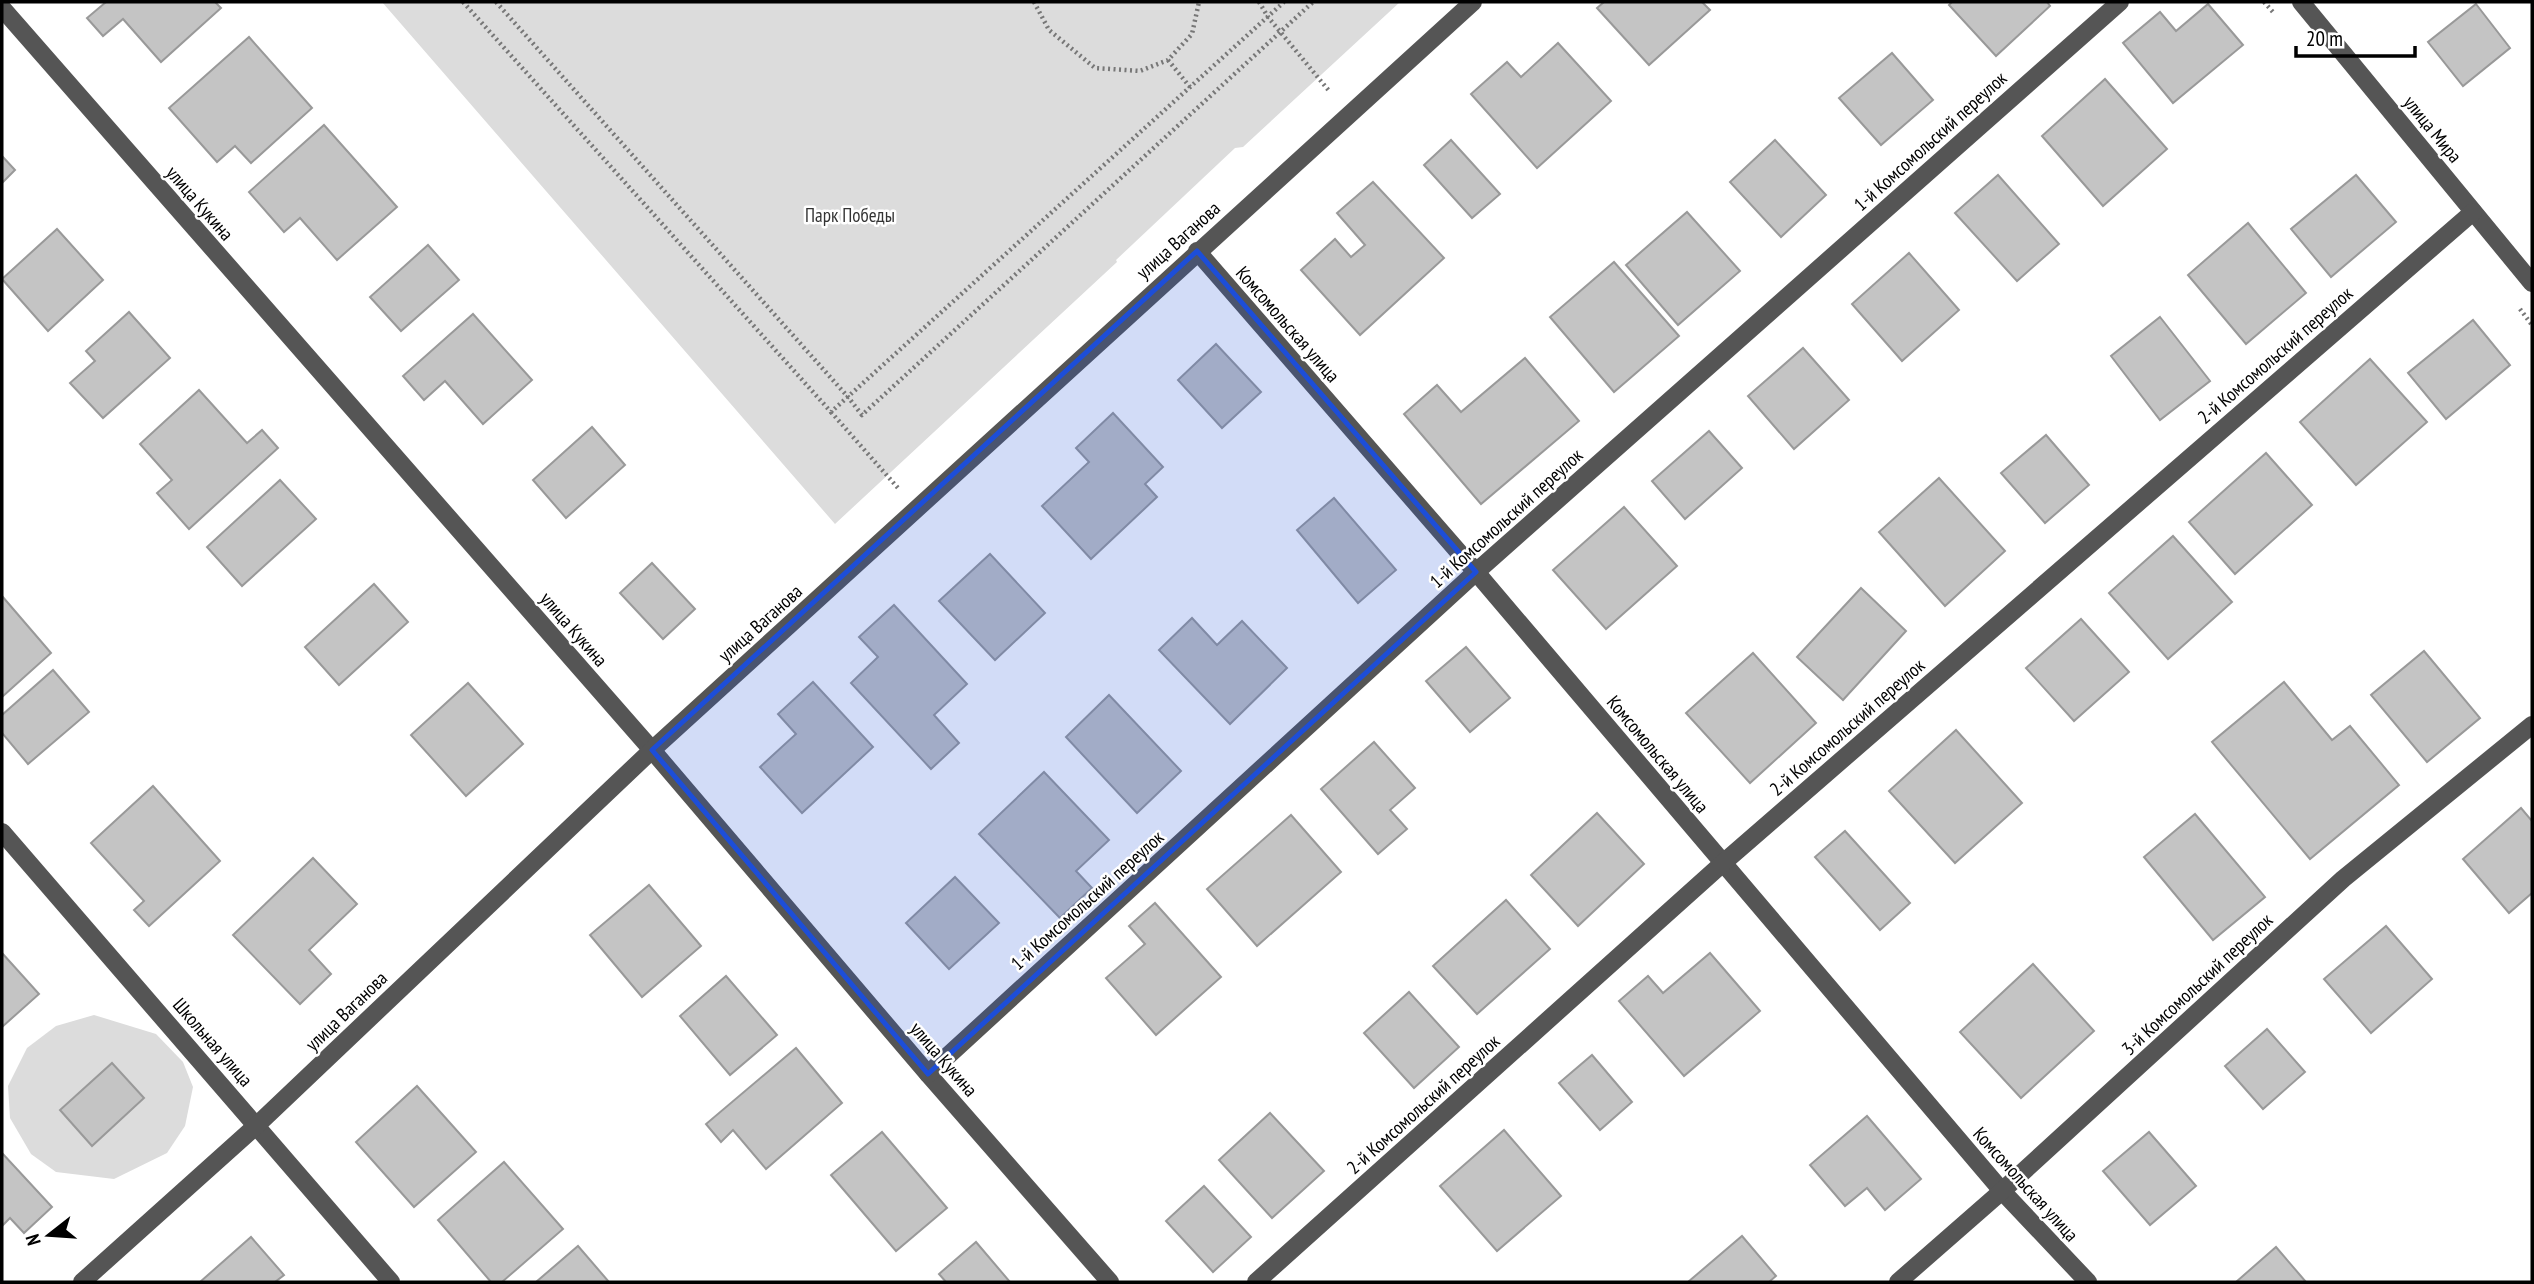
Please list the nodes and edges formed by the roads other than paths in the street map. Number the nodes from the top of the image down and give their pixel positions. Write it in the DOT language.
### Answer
graph roads {
  1 [pos="1473,2"];
  2 [pos="2120,2"];
  3 [pos="2301,2"];
  4 [pos="2,8"];
  5 [pos="2473,212"];
  6 [pos="1197,251"];
  7 [pos="2532,283"];
  8 [pos="1476,572"];
  9 [pos="2532,725"];
  10 [pos="652,750"];
  11 [pos="2,832"];
  12 [pos="1723,863"];
  13 [pos="928,1073"];
  14 [pos="257,1125"];
  15 [pos="2002,1191"];
  16 [pos="82,1282"];
  17 [pos="391,1282"];
  18 [pos="1110,1282"];
  19 [pos="1256,1282"];
  20 [pos="1898,1282"];
  21 [pos="2088,1282"];
  1 -- 6 [label="street, улица Ваганова"];
  2 -- 8 [label="street, 1-й Комсомольский переулок"];
  3 -- 5 [label="street, улица Мира"];
  4 -- 10 [label="street, улица Кукина"];
  5 -- 7 [label="street, улица Мира"];
  5 -- 12 [label="street, 2-й Комсомольский переулок"];
  6 -- 8 [label="street, Комсомольская улица"];
  6 -- 10 [label="street, улица Ваганова"];
  8 -- 12 [label="street, Комсомольская улица"];
  8 -- 13 [label="street, 1-й Комсомольский переулок"];
  9 -- 15 [label="street, 3-й Комсомольский переулок"];
  10 -- 13 [label="street, улица Кукина"];
  10 -- 14 [label="street, улица Ваганова"];
  11 -- 14 [label="street, Школьная улица"];
  12 -- 15 [label="street, Комсомольская улица"];
  12 -- 19 [label="street, 2-й Комсомольский переулок"];
  13 -- 18 [label="street, улица Кукина"];
  14 -- 16 [label="street, улица Ваганова"];
  14 -- 17 [label="street, Школьная улица"];
  15 -- 20 [label="street, 3-й Комсомольский переулок"];
  15 -- 21 [label="street, Комсомольская улица"];
}
